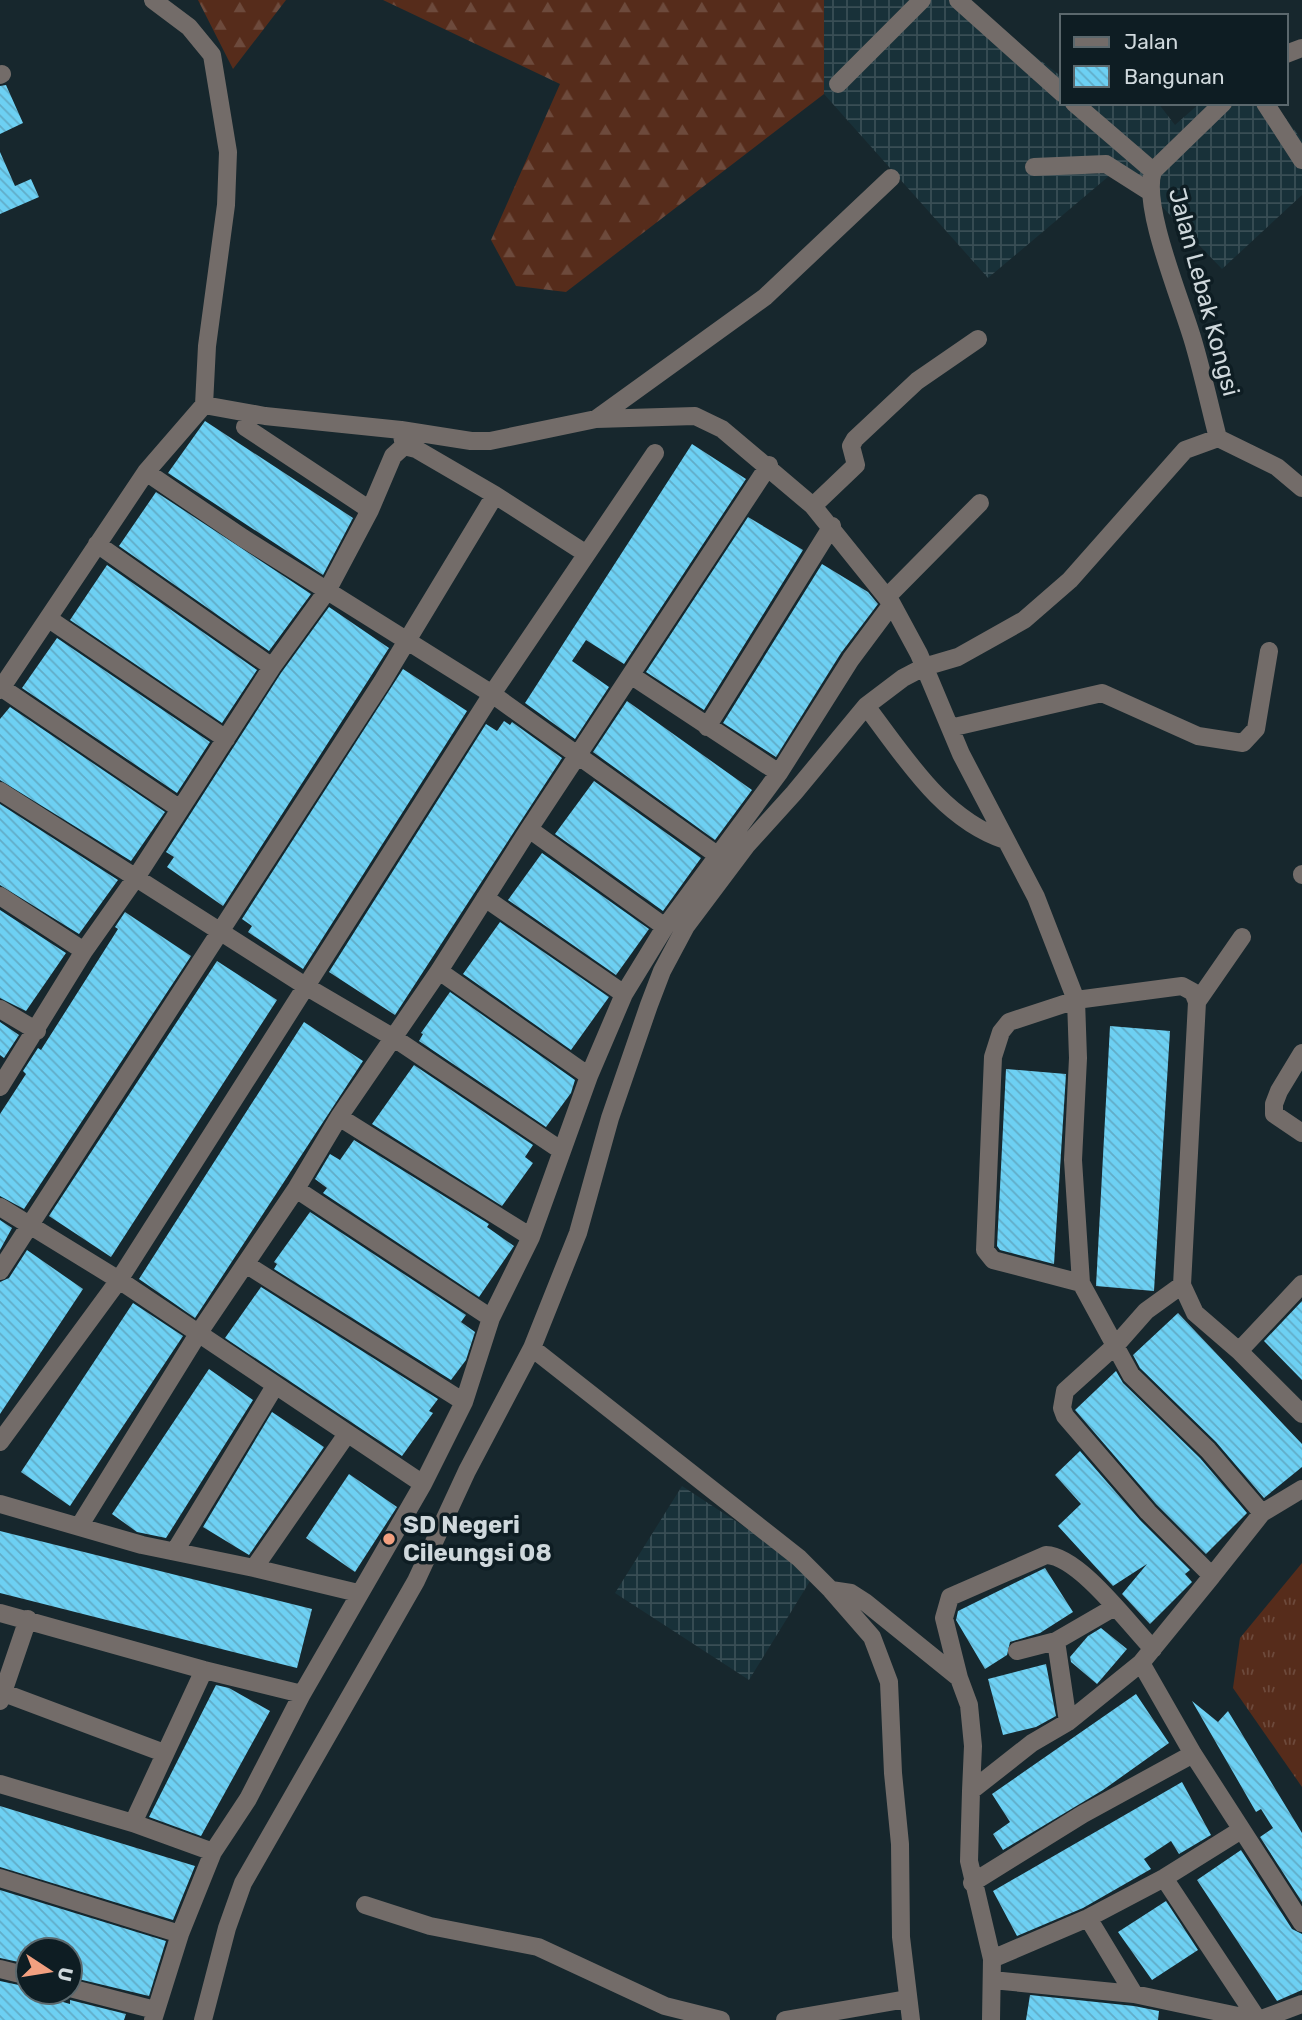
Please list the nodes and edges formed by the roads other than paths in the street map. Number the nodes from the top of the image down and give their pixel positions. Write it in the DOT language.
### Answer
graph roads {
  1 [pos="153,0"];
  2 [pos="922,0"];
  3 [pos="958,0"];
  4 [pos="838,84"];
  5 [pos="1060,91"];
  6 [pos="1076,105"];
  7 [pos="1221,105"];
  8 [pos="1266,105"];
  9 [pos="1302,160"];
  10 [pos="1034,167"];
  11 [pos="1153,171"];
  12 [pos="891,178"];
  13 [pos="1150,192"];
  14 [pos="978,339"];
  15 [pos="204,405"];
  16 [pos="596,419"];
  17 [pos="245,427"];
  18 [pos="403,438"];
  19 [pos="1218,439"];
  20 [pos="655,453"];
  21 [pos="769,466"];
  22 [pos="146,472"];
  23 [pos="1302,488"];
  24 [pos="495,495"];
  25 [pos="980,503"];
  26 [pos="813,506"];
  27 [pos="370,510"];
  28 [pos="832,526"];
  29 [pos="97,544"];
  30 [pos="584,553"];
  31 [pos="327,591"];
  32 [pos="890,600"];
  33 [pos="48,619"];
  34 [pos="407,642"];
  35 [pos="1269,651"];
  36 [pos="272,667"];
  37 [pos="924,667"];
  38 [pos="632,676"];
  39 [pos="1,689"];
  40 [pos="492,694"];
  41 [pos="866,706"];
  42 [pos="707,727"];
  43 [pos="950,728"];
  44 [pos="226,739"];
  45 [pos="579,755"];
  46 [pos="779,773"];
  47 [pos="0,791"];
  48 [pos="180,809"];
  49 [pos="529,829"];
  50 [pos="1005,840"];
  51 [pos="717,855"];
  52 [pos="136,876"];
  53 [pos="0,897"];
  54 [pos="485,898"];
  55 [pos="664,927"];
  56 [pos="222,930"];
  57 [pos="1242,937"];
  58 [pos="84,951"];
  59 [pos="439,971"];
  60 [pos="307,986"];
  61 [pos="624,994"];
  62 [pos="1076,1000"];
  63 [pos="1197,1002"];
  64 [pos="0,1009"];
  65 [pos="37,1031"];
  66 [pos="394,1038"];
  67 [pos="1302,1053"];
  68 [pos="589,1076"];
  69 [pos="0,1087"];
  70 [pos="339,1117"];
  71 [pos="1302,1133"];
  72 [pos="562,1151"];
  73 [pos="296,1189"];
  74 [pos="0,1207"];
  75 [pos="31,1224"];
  76 [pos="531,1237"];
  77 [pos="247,1265"];
  78 [pos="0,1271"];
  79 [pos="119,1280"];
  80 [pos="1080,1283"];
  81 [pos="1302,1284"];
  82 [pos="1182,1285"];
  83 [pos="491,1318"];
  84 [pos="198,1334"];
  85 [pos="1116,1345"];
  86 [pos="531,1349"];
  87 [pos="1239,1351"];
  88 [pos="275,1386"];
  89 [pos="464,1402"];
  90 [pos="1301,1410"];
  91 [pos="346,1434"];
  92 [pos="0,1443"];
  93 [pos="423,1484"];
  94 [pos="1302,1489"];
  95 [pos="0,1504"];
  96 [pos="1262,1513"];
  97 [pos="80,1525"];
  98 [pos="175,1551"];
  99 [pos="254,1568"];
  100 [pos="1212,1576"];
  101 [pos="831,1590"];
  102 [pos="358,1594"];
  103 [pos="1113,1608"];
  104 [pos="0,1613"];
  105 [pos="27,1619"];
  106 [pos="1056,1641"];
  107 [pos="1153,1649"];
  108 [pos="1017,1651"];
  109 [pos="1141,1663"];
  110 [pos="204,1670"];
  111 [pos="959,1678"];
  112 [pos="302,1694"];
  113 [pos="2,1697"];
  114 [pos="1068,1722"];
  115 [pos="164,1753"];
  116 [pos="1193,1754"];
  117 [pos="0,1784"];
  118 [pos="971,1791"];
  119 [pos="133,1823"];
  120 [pos="1241,1830"];
  121 [pos="213,1852"];
  122 [pos="0,1878"];
  123 [pos="1164,1878"];
  124 [pos="972,1882"];
  125 [pos="365,1905"];
  126 [pos="1088,1918"];
  127 [pos="1302,1923"];
  128 [pos="180,1934"];
  129 [pos="992,1959"];
  130 [pos="992,1980"];
  131 [pos="84,1992"];
  132 [pos="1134,1994"];
  133 [pos="907,1999"];
  134 [pos="1302,2004"];
  135 [pos="154,2015"];
  136 [pos="203,2020"];
  137 [pos="721,2020"];
  138 [pos="785,2020"];
  139 [pos="911,2020"];
  140 [pos="991,2020"];
  141 [pos="1258,2020"];
  1 -- 15 [label="street"];
  2 -- 4 [label="street"];
  3 -- 5 [label="street"];
  6 -- 11 [label="street"];
  7 -- 11 [label="street, Jalan Lebak Kongsi"];
  8 -- 9 [label="street"];
  10 -- 13 [label="street"];
  11 -- 13 [label="street, Jalan Lebak Kongsi"];
  12 -- 16 [label="street"];
  13 -- 19 [label="street, Jalan Lebak Kongsi"];
  14 -- 26 [label="street"];
  15 -- 18 [label="street"];
  15 -- 22 [label="street"];
  16 -- 18 [label="street"];
  16 -- 21 [label="street"];
  17 -- 27 [label="street"];
  18 -- 24 [label="street"];
  18 -- 27 [label="street"];
  19 -- 23 [label="street"];
  19 -- 37 [label="street"];
  20 -- 30 [label="street"];
  21 -- 26 [label="street"];
  21 -- 38 [label="street"];
  22 -- 29 [label="street"];
  22 -- 31 [label="street"];
  24 -- 30 [label="street"];
  24 -- 34 [label="street"];
  25 -- 32 [label="street"];
  26 -- 28 [label="street"];
  27 -- 31 [label="street"];
  28 -- 32 [label="street"];
  28 -- 42 [label="street"];
  29 -- 33 [label="street"];
  29 -- 36 [label="street"];
  30 -- 40 [label="street"];
  31 -- 34 [label="street"];
  31 -- 36 [label="street"];
  32 -- 37 [label="street"];
  32 -- 46 [label="street"];
  33 -- 39 [label="street"];
  33 -- 44 [label="street"];
  34 -- 40 [label="street"];
  34 -- 56 [label="street"];
  35 -- 43 [label="street"];
  36 -- 44 [label="street"];
  37 -- 41 [label="street"];
  37 -- 43 [label="street"];
  38 -- 42 [label="street"];
  38 -- 45 [label="street"];
  39 -- 48 [label="street"];
  40 -- 45 [label="street"];
  40 -- 60 [label="street"];
  41 -- 50 [label="street"];
  41 -- 86 [label="street"];
  42 -- 46 [label="street"];
  43 -- 50 [label="street"];
  44 -- 48 [label="street"];
  45 -- 49 [label="street"];
  45 -- 51 [label="street"];
  46 -- 51 [label="street"];
  47 -- 52 [label="street"];
  48 -- 52 [label="street"];
  49 -- 54 [label="street"];
  49 -- 55 [label="street"];
  50 -- 62 [label="street"];
  51 -- 55 [label="street"];
  52 -- 56 [label="street"];
  52 -- 58 [label="street"];
  53 -- 58 [label="street"];
  54 -- 59 [label="street"];
  54 -- 61 [label="street"];
  55 -- 61 [label="street"];
  56 -- 60 [label="street"];
  56 -- 75 [label="street"];
  57 -- 63 [label="street"];
  58 -- 65 [label="street"];
  59 -- 66 [label="street"];
  59 -- 68 [label="street"];
  60 -- 66 [label="street"];
  60 -- 79 [label="street"];
  61 -- 68 [label="street"];
  62 -- 63 [label="street"];
  62 -- 80 [label="street"];
  62 -- 80 [label="street"];
  63 -- 82 [label="street"];
  64 -- 65 [label="street"];
  65 -- 69 [label="street"];
  66 -- 70 [label="street"];
  66 -- 72 [label="street"];
  67 -- 71 [label="street"];
  68 -- 72 [label="street"];
  70 -- 73 [label="street"];
  70 -- 76 [label="street"];
  72 -- 76 [label="street"];
  73 -- 77 [label="street"];
  73 -- 83 [label="street"];
  74 -- 75 [label="street"];
  75 -- 78 [label="street"];
  75 -- 79 [label="street"];
  76 -- 83 [label="street"];
  77 -- 84 [label="street"];
  77 -- 89 [label="street"];
  79 -- 84 [label="street"];
  79 -- 92 [label="street"];
  80 -- 85 [label="street"];
  81 -- 87 [label="street"];
  82 -- 85 [label="street"];
  82 -- 87 [label="street"];
  83 -- 89 [label="street"];
  84 -- 88 [label="street"];
  84 -- 97 [label="street"];
  85 -- 96 [label="street"];
  85 -- 100 [label="street"];
  86 -- 101 [label="street"];
  86 -- 136 [label="street"];
  87 -- 90 [label="street"];
  88 -- 91 [label="street"];
  88 -- 98 [label="street"];
  89 -- 93 [label="street"];
  91 -- 93 [label="street"];
  91 -- 99 [label="street"];
  93 -- 102 [label="street"];
  94 -- 96 [label="street"];
  95 -- 97 [label="street"];
  96 -- 100 [label="street"];
  97 -- 98 [label="street"];
  98 -- 99 [label="street"];
  99 -- 102 [label="street"];
  100 -- 107 [label="street"];
  101 -- 111 [label="street"];
  101 -- 133 [label="street"];
  102 -- 112 [label="street"];
  103 -- 106 [label="street"];
  103 -- 107 [label="street"];
  103 -- 111 [label="street"];
  104 -- 105 [label="street"];
  105 -- 110 [label="street"];
  105 -- 113 [label="street"];
  106 -- 108 [label="street"];
  106 -- 114 [label="street"];
  107 -- 109 [label="street"];
  109 -- 114 [label="street"];
  109 -- 116 [label="street"];
  110 -- 112 [label="street"];
  110 -- 115 [label="street"];
  111 -- 118 [label="street"];
  112 -- 121 [label="street"];
  113 -- 115 [label="street"];
  114 -- 118 [label="street"];
  115 -- 119 [label="street"];
  116 -- 120 [label="street"];
  116 -- 124 [label="street"];
  117 -- 119 [label="street"];
  118 -- 124 [label="street"];
  119 -- 121 [label="street"];
  120 -- 123 [label="street"];
  120 -- 127 [label="street"];
  121 -- 128 [label="street"];
  122 -- 128 [label="street"];
  123 -- 126 [label="street"];
  123 -- 141 [label="street"];
  124 -- 129 [label="street"];
  125 -- 137 [label="street"];
  126 -- 129 [label="street"];
  126 -- 132 [label="street"];
  128 -- 135 [label="street"];
  129 -- 130 [label="street"];
  130 -- 132 [label="street"];
  130 -- 140 [label="street"];
  131 -- 135 [label="street"];
  132 -- 141 [label="street"];
  133 -- 138 [label="street"];
  133 -- 139 [label="street"];
  134 -- 141 [label="street"];
}
